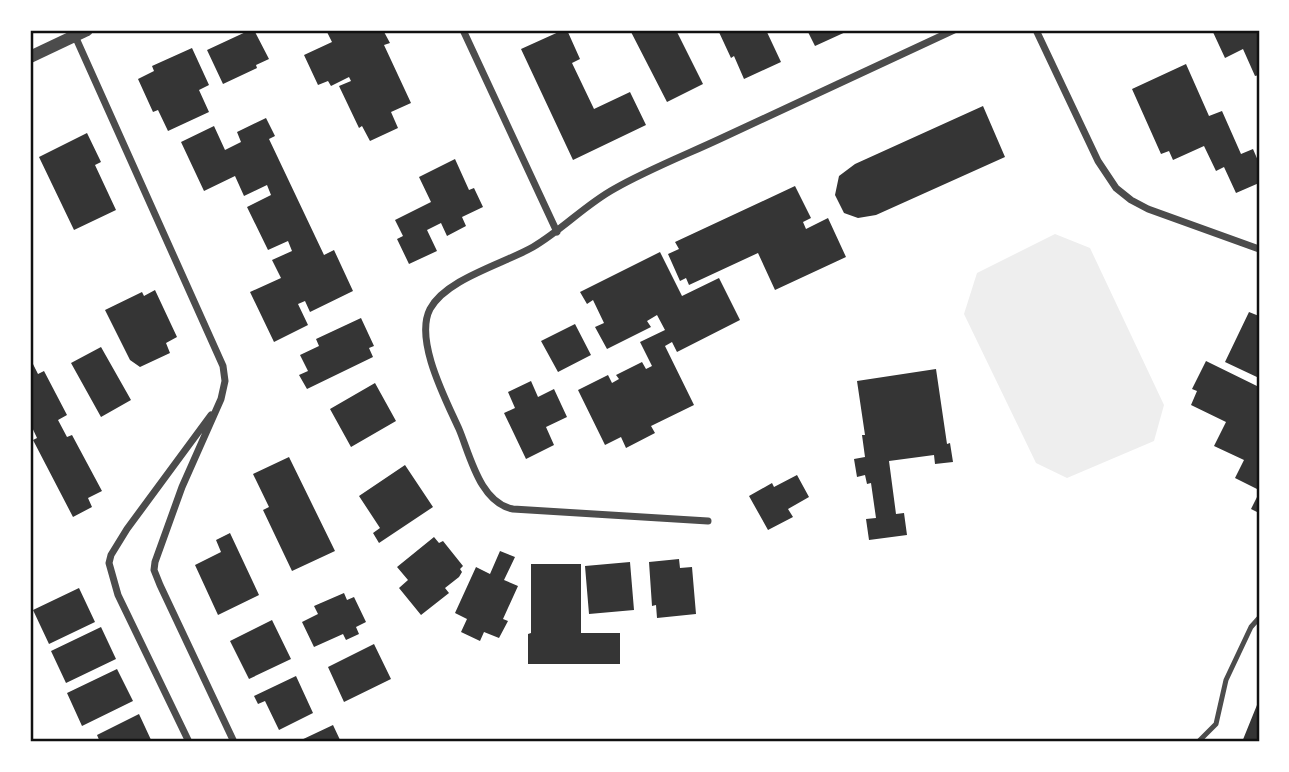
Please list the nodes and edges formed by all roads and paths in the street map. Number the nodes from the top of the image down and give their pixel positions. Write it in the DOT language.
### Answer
graph roads {
  1 [pos="87,30"];
  2 [pos="463,30"];
  3 [pos="954,30"];
  4 [pos="1036,30"];
  5 [pos="75,36"];
  6 [pos="30,57"];
  7 [pos="557,232"];
  8 [pos="1259,249"];
  9 [pos="221,399"];
  10 [pos="708,521"];
  11 [pos="1259,618"];
  12 [pos="189,742"];
  13 [pos="234,742"];
  14 [pos="1198,742"];
  1 -- 5 [label="street"];
  2 -- 7 [label="street"];
  3 -- 7 [label="street"];
  4 -- 8 [label="street"];
  5 -- 6 [label="street"];
  5 -- 9 [label="street"];
  7 -- 10 [label="street"];
  9 -- 12 [label="street"];
  9 -- 13 [label="street"];
  11 -- 14 [label="lane"];
}
